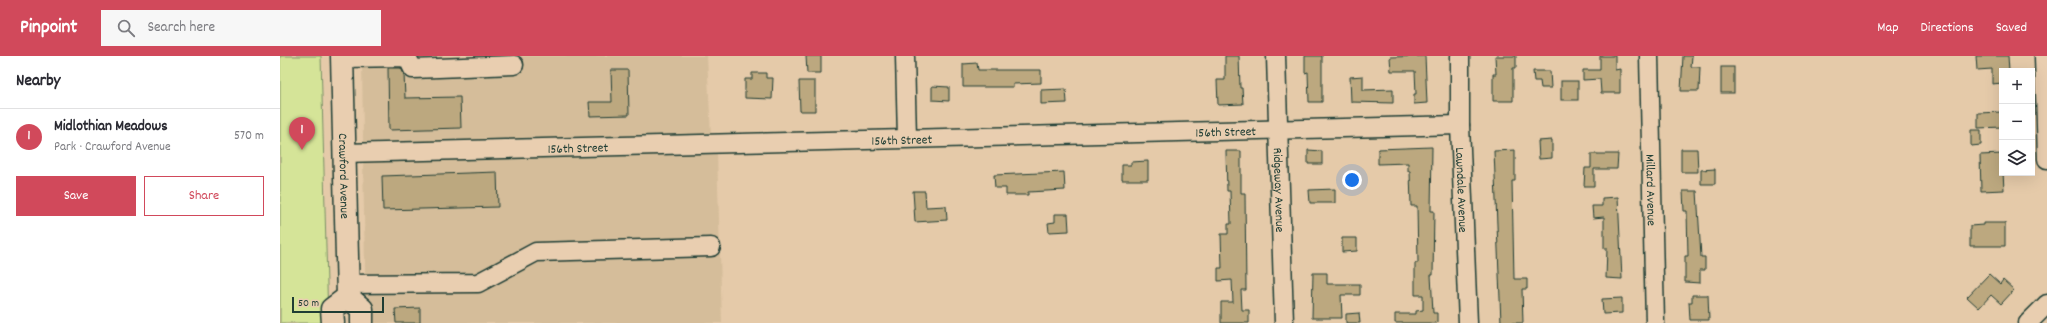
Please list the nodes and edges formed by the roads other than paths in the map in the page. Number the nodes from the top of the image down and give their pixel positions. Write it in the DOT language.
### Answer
graph roads {
  1 [pos="905,56"];
  2 [pos="1276,56"];
  3 [pos="1460,56"];
  4 [pos="1649,56"];
  5 [pos="2044,56"];
  6 [pos="342,57"];
  7 [pos="514,65"];
  8 [pos="1460,125"];
  9 [pos="1280,130"];
  10 [pos="907,138"];
  11 [pos="344,154"];
  12 [pos="2047,159"];
  13 [pos="711,247"];
  14 [pos="348,290"];
  15 [pos="2047,304"];
  16 [pos="333,323"];
  17 [pos="362,323"];
  18 [pos="1284,323"];
  19 [pos="1468,323"];
  20 [pos="1655,323"];
  21 [pos="2028,323"];
  1 -- 10 [label="street"];
  2 -- 9 [label="street, Ridgeway Avenue"];
  3 -- 8 [label="street, Lawndale Avenue"];
  4 -- 20 [label="street, Millard Avenue"];
  5 -- 12 [label="street"];
  6 -- 7 [label="street"];
  6 -- 11 [label="main road, Crawford Avenue"];
  8 -- 9 [label="street, 156th Street"];
  8 -- 19 [label="street, Lawndale Avenue"];
  9 -- 10 [label="street, 156th Street"];
  9 -- 18 [label="street, Ridgeway Avenue"];
  10 -- 11 [label="street, 156th Street"];
  11 -- 14 [label="main road, Crawford Avenue"];
  13 -- 14 [label="street"];
  14 -- 16 [label="main road"];
  14 -- 17 [label="main road"];
  15 -- 21 [label="street"];
}
